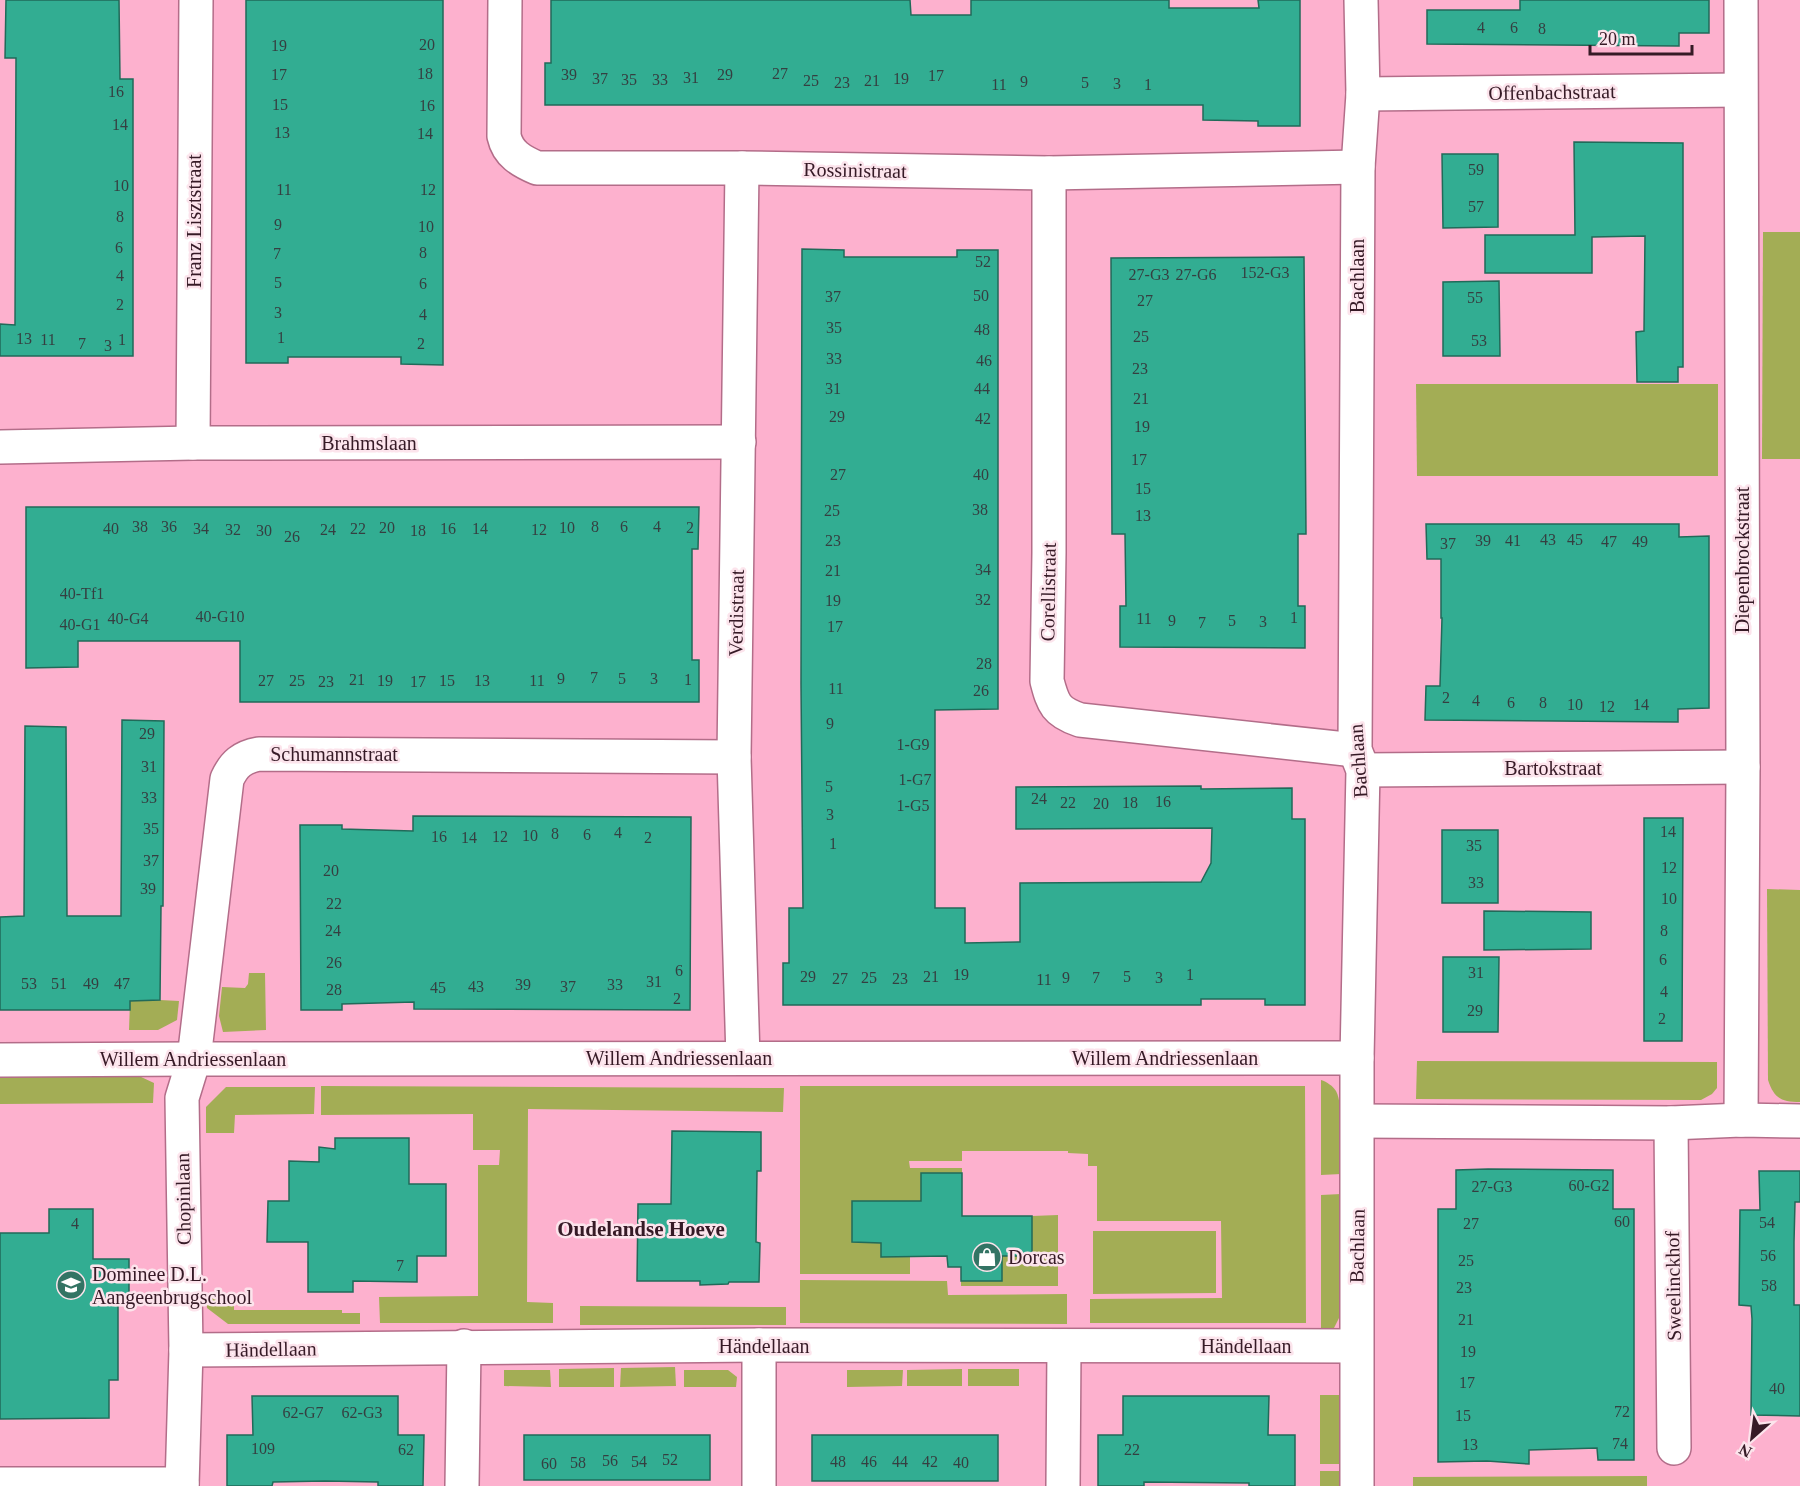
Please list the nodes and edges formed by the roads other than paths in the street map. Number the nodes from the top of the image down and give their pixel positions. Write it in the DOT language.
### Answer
graph roads {
  1 [pos="196,0"];
  2 [pos="505,0"];
  3 [pos="1361,0"];
  4 [pos="1741,0"];
  5 [pos="1740,90"];
  6 [pos="1363,94"];
  7 [pos="1358,167"];
  8 [pos="742,168"];
  9 [pos="1049,173"];
  10 [pos="739,442"];
  11 [pos="193,443"];
  12 [pos="0,447"];
  13 [pos="734,757"];
  14 [pos="1359,760"];
  15 [pos="1743,767"];
  16 [pos="743,1058"];
  17 [pos="1357,1058"];
  18 [pos="194,1059"];
  19 [pos="0,1060"];
  20 [pos="1741,1120"];
  21 [pos="1359,1121"];
  22 [pos="1800,1121"];
  23 [pos="1671,1123"];
  24 [pos="759,1345"];
  25 [pos="464,1346"];
  26 [pos="1064,1346"];
  27 [pos="1356,1346"];
  28 [pos="186,1350"];
  29 [pos="1674,1448"];
  30 [pos="0,1485"];
  31 [pos="182,1485"];
  32 [pos="462,1486"];
  33 [pos="759,1486"];
  34 [pos="1063,1486"];
  35 [pos="1358,1486"];
  1 -- 11 [label="street, Franz Lisztstraat"];
  2 -- 8 [label="street, Rossinistraat"];
  3 -- 6 [label="street, Bachlaan"];
  4 -- 5 [label="street, Diepenbrockstraat"];
  5 -- 6 [label="street, Offenbachstraat"];
  5 -- 15 [label="street, Diepenbrockstraat"];
  6 -- 7 [label="street, Bachlaan"];
  7 -- 9 [label="street, Rossinistraat"];
  7 -- 14 [label="street, Bachlaan"];
  8 -- 9 [label="street, Rossinistraat"];
  8 -- 10 [label="street, Verdistraat"];
  9 -- 14 [label="street, Corellistraat"];
  10 -- 11 [label="street, Brahmslaan"];
  10 -- 13 [label="street, Verdistraat"];
  11 -- 12 [label="street, Brahmslaan"];
  13 -- 16 [label="street, Verdistraat"];
  13 -- 18 [label="street, Schumannstraat"];
  14 -- 15 [label="street, Bartokstraat"];
  14 -- 17 [label="street, Bachlaan"];
  15 -- 20 [label="street, Diepenbrockstraat"];
  16 -- 17 [label="street, Willem Andriessenlaan"];
  16 -- 18 [label="street, Willem Andriessenlaan"];
  17 -- 21 [label="street, Bachlaan"];
  18 -- 19 [label="street, Willem Andriessenlaan"];
  18 -- 28 [label="street, Chopinlaan"];
  20 -- 22 [label="street"];
  20 -- 23 [label="street"];
  21 -- 23 [label="street"];
  21 -- 27 [label="street, Bachlaan"];
  23 -- 29 [label="street, Sweelinckhof"];
  24 -- 25 [label="street, Händellaan"];
  24 -- 26 [label="street, Händellaan"];
  24 -- 33 [label="street"];
  25 -- 28 [label="street, Händellaan"];
  25 -- 32 [label="street"];
  26 -- 27 [label="street, Händellaan"];
  26 -- 34 [label="street"];
  27 -- 35 [label="street, Bachlaan"];
  28 -- 31 [label="street, Chopinlaan"];
  30 -- 31 [label="street"];
}
